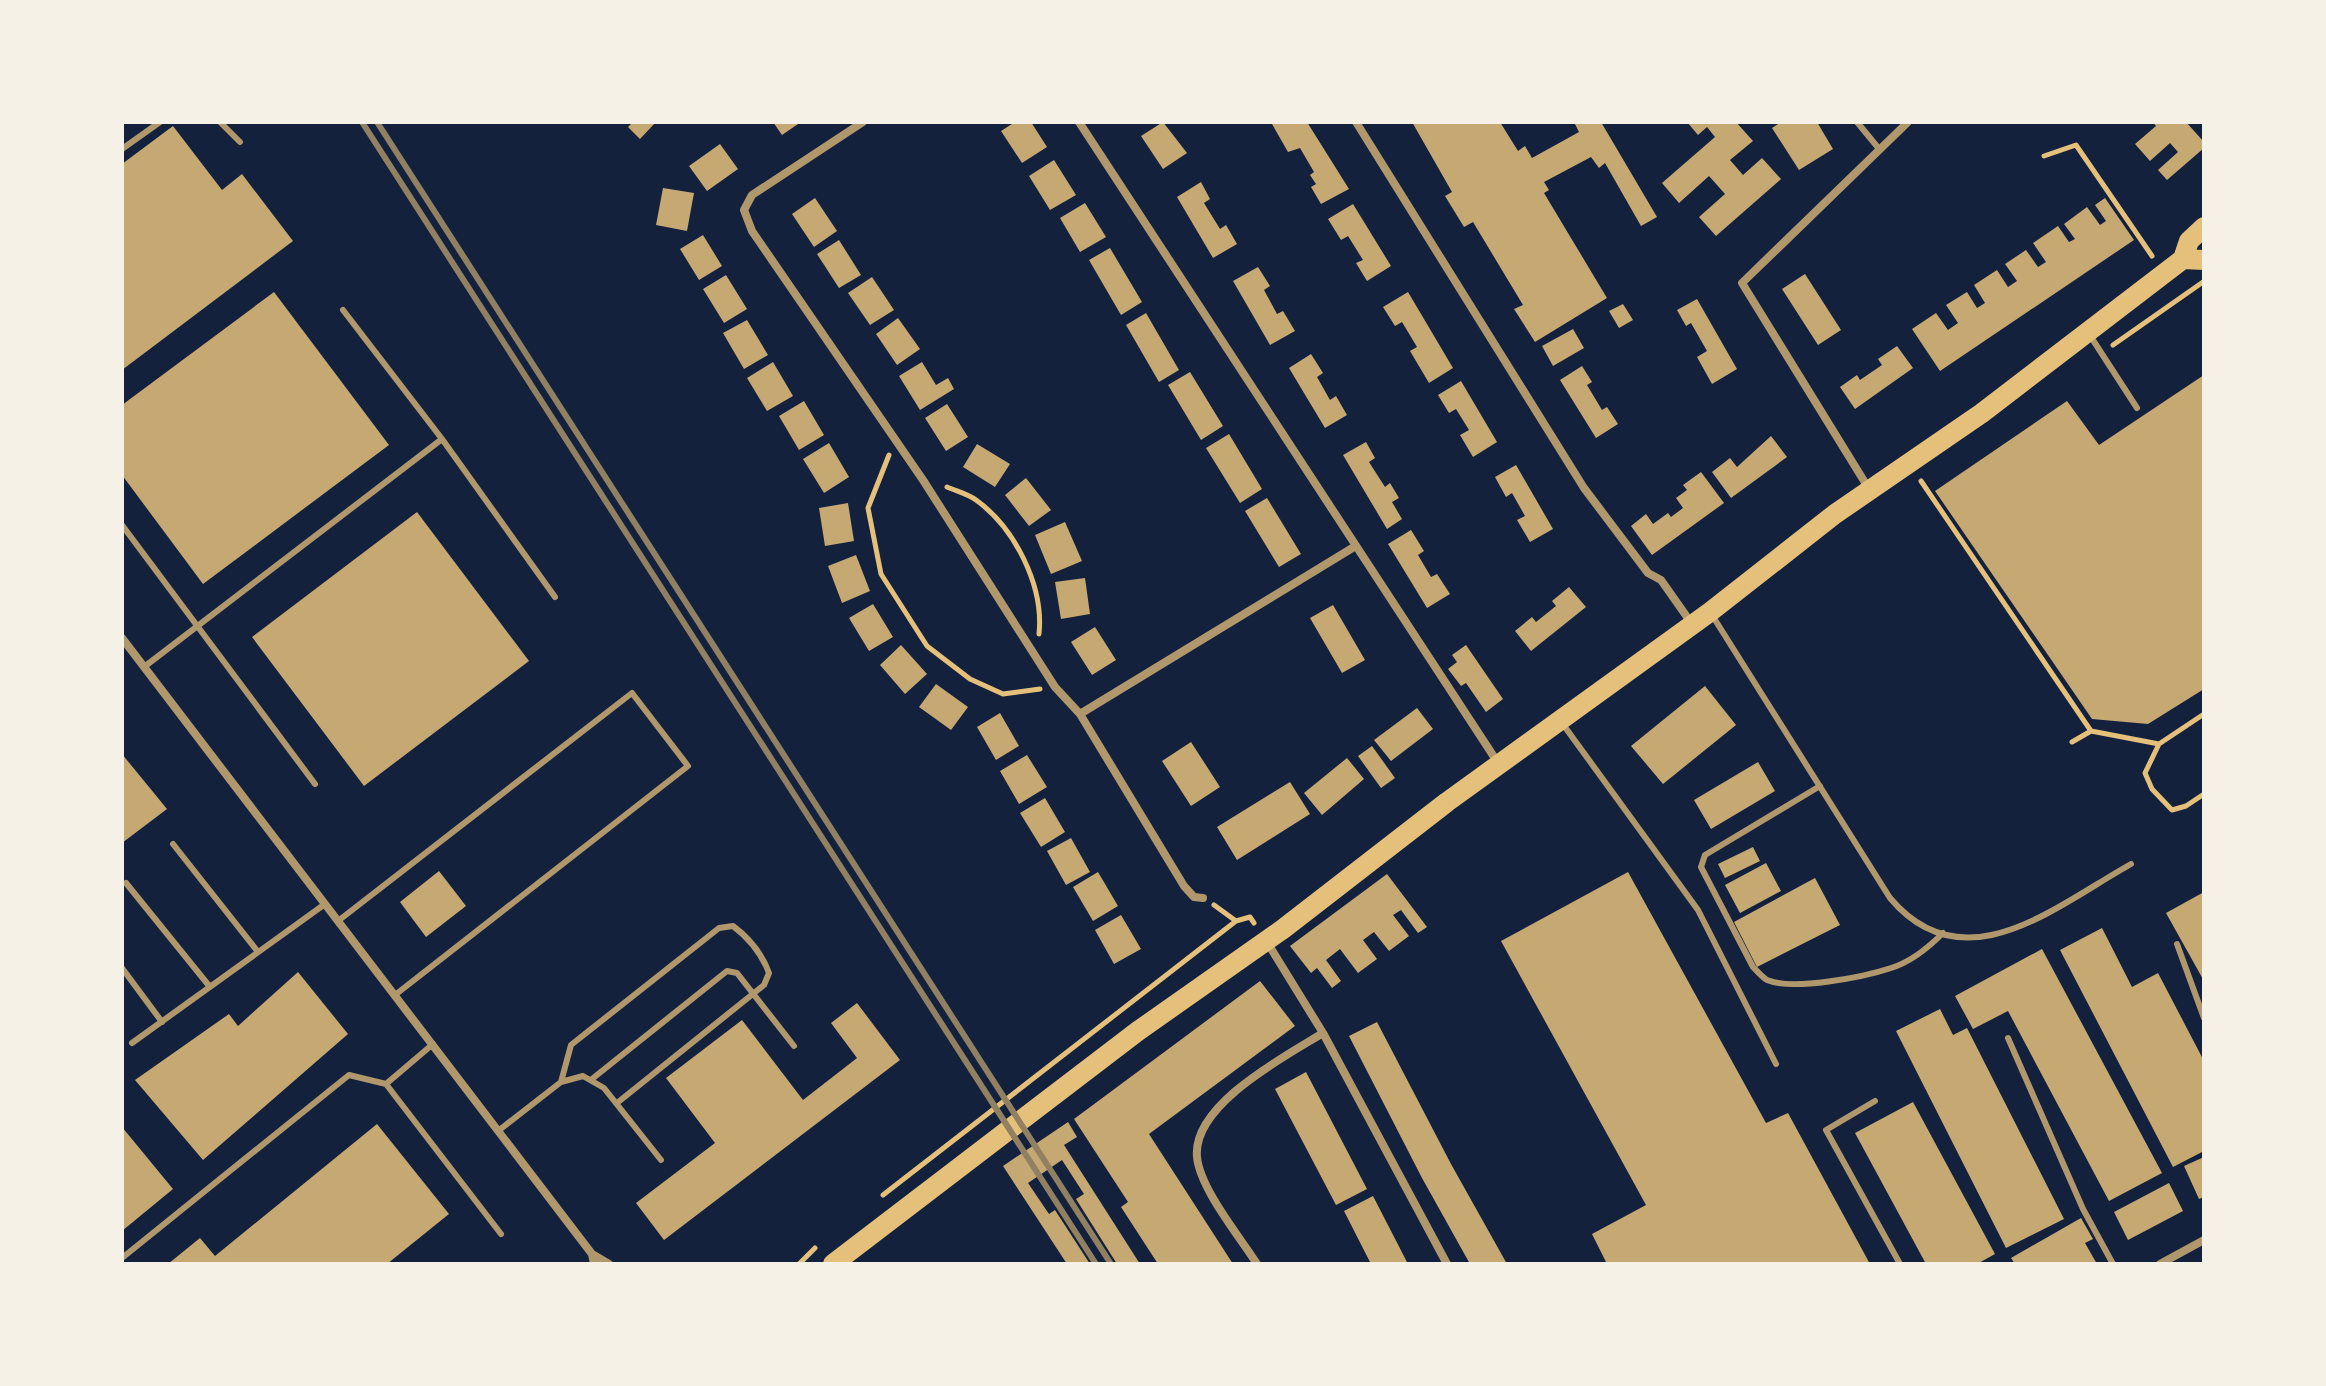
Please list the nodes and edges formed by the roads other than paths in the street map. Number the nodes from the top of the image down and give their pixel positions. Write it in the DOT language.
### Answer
graph roads {
  1 [pos="160,122"];
  2 [pos="220,122"];
  3 [pos="863,122"];
  4 [pos="1356,122"];
  5 [pos="1857,122"];
  6 [pos="1907,123"];
  7 [pos="1083,124"];
  8 [pos="240,142"];
  9 [pos="122,149"];
  10 [pos="1880,150"];
  11 [pos="2204,227"];
  12 [pos="2194,260"];
  13 [pos="343,310"];
  14 [pos="2087,330"];
  15 [pos="2137,408"];
  16 [pos="442,439"];
  17 [pos="1869,490"];
  18 [pos="122,525"];
  19 [pos="1354,547"];
  20 [pos="555,597"];
  21 [pos="1710,612"];
  22 [pos="1693,625"];
  23 [pos="197,627"];
  24 [pos="122,638"];
  25 [pos="144,667"];
  26 [pos="1080,714"];
  27 [pos="1561,721"];
  28 [pos="1499,763"];
  29 [pos="315,784"];
  30 [pos="1820,786"];
  31 [pos="173,844"];
  32 [pos="2131,864"];
  33 [pos="126,883"];
  34 [pos="1203,898"];
  35 [pos="325,904"];
  36 [pos="338,921"];
  37 [pos="1943,933"];
  38 [pos="1267,941"];
  39 [pos="2177,944"];
  40 [pos="258,952"];
  41 [pos="122,968"];
  42 [pos="210,987"];
  43 [pos="395,995"];
  44 [pos="753,995"];
  45 [pos="2204,1018"];
  46 [pos="162,1022"];
  47 [pos="1323,1033"];
  48 [pos="2008,1038"];
  49 [pos="132,1043"];
  50 [pos="433,1044"];
  51 [pos="794,1046"];
  52 [pos="1776,1064"];
  53 [pos="592,1079"];
  54 [pos="561,1082"];
  55 [pos="386,1084"];
  56 [pos="1875,1101"];
  57 [pos="617,1103"];
  58 [pos="498,1131"];
  59 [pos="661,1160"];
  60 [pos="501,1234"];
  61 [pos="2202,1244"];
  62 [pos="122,1258"];
  63 [pos="593,1259"];
  64 [pos="609,1264"];
  65 [pos="833,1264"];
  66 [pos="1257,1264"];
  67 [pos="1447,1264"];
  68 [pos="1900,1264"];
  69 [pos="2113,1264"];
  70 [pos="2160,1264"];
  1 -- 9 [label="lane"];
  2 -- 8 [label="lane"];
  3 -- 26 [label="street"];
  4 -- 22 [label="street"];
  5 -- 10 [label="lane"];
  6 -- 10 [label="street"];
  7 -- 19 [label="street"];
  10 -- 17 [label="street"];
  11 -- 12 [label="main road"];
  12 -- 14 [label="main road"];
  13 -- 16 [label="lane"];
  14 -- 15 [label="lane"];
  14 -- 17 [label="main road"];
  16 -- 20 [label="lane"];
  16 -- 23 [label="lane"];
  17 -- 21 [label="main road"];
  18 -- 23 [label="lane"];
  19 -- 26 [label="street"];
  19 -- 28 [label="street"];
  21 -- 22 [label="main road"];
  21 -- 30 [label="lane"];
  22 -- 27 [label="main road"];
  23 -- 25 [label="lane"];
  23 -- 29 [label="lane"];
  24 -- 25 [label="street"];
  25 -- 35 [label="street"];
  26 -- 34 [label="street"];
  27 -- 28 [label="main road"];
  27 -- 52 [label="lane"];
  28 -- 38 [label="main road"];
  30 -- 37 [label="lane"];
  30 -- 37 [label="lane"];
  31 -- 40 [label="lane"];
  32 -- 37 [label="lane"];
  33 -- 42 [label="lane"];
  35 -- 36 [label="street"];
  35 -- 40 [label="lane"];
  36 -- 43 [label="street"];
  36 -- 43 [label="lane"];
  38 -- 47 [label="street"];
  38 -- 65 [label="main road"];
  39 -- 45 [label="lane"];
  40 -- 42 [label="lane"];
  41 -- 46 [label="lane"];
  42 -- 46 [label="lane"];
  43 -- 50 [label="street"];
  44 -- 51 [label="lane"];
  44 -- 53 [label="lane"];
  44 -- 54 [label="lane"];
  44 -- 57 [label="lane"];
  46 -- 49 [label="lane"];
  47 -- 66 [label="street"];
  47 -- 67 [label="street"];
  48 -- 69 [label="lane"];
  50 -- 55 [label="lane"];
  50 -- 58 [label="street"];
  53 -- 54 [label="lane"];
  53 -- 57 [label="lane"];
  54 -- 58 [label="lane"];
  55 -- 60 [label="lane"];
  55 -- 62 [label="lane"];
  56 -- 68 [label="lane"];
  57 -- 59 [label="lane"];
  58 -- 63 [label="street"];
  61 -- 70 [label="street"];
  63 -- 64 [label="street"];
}
